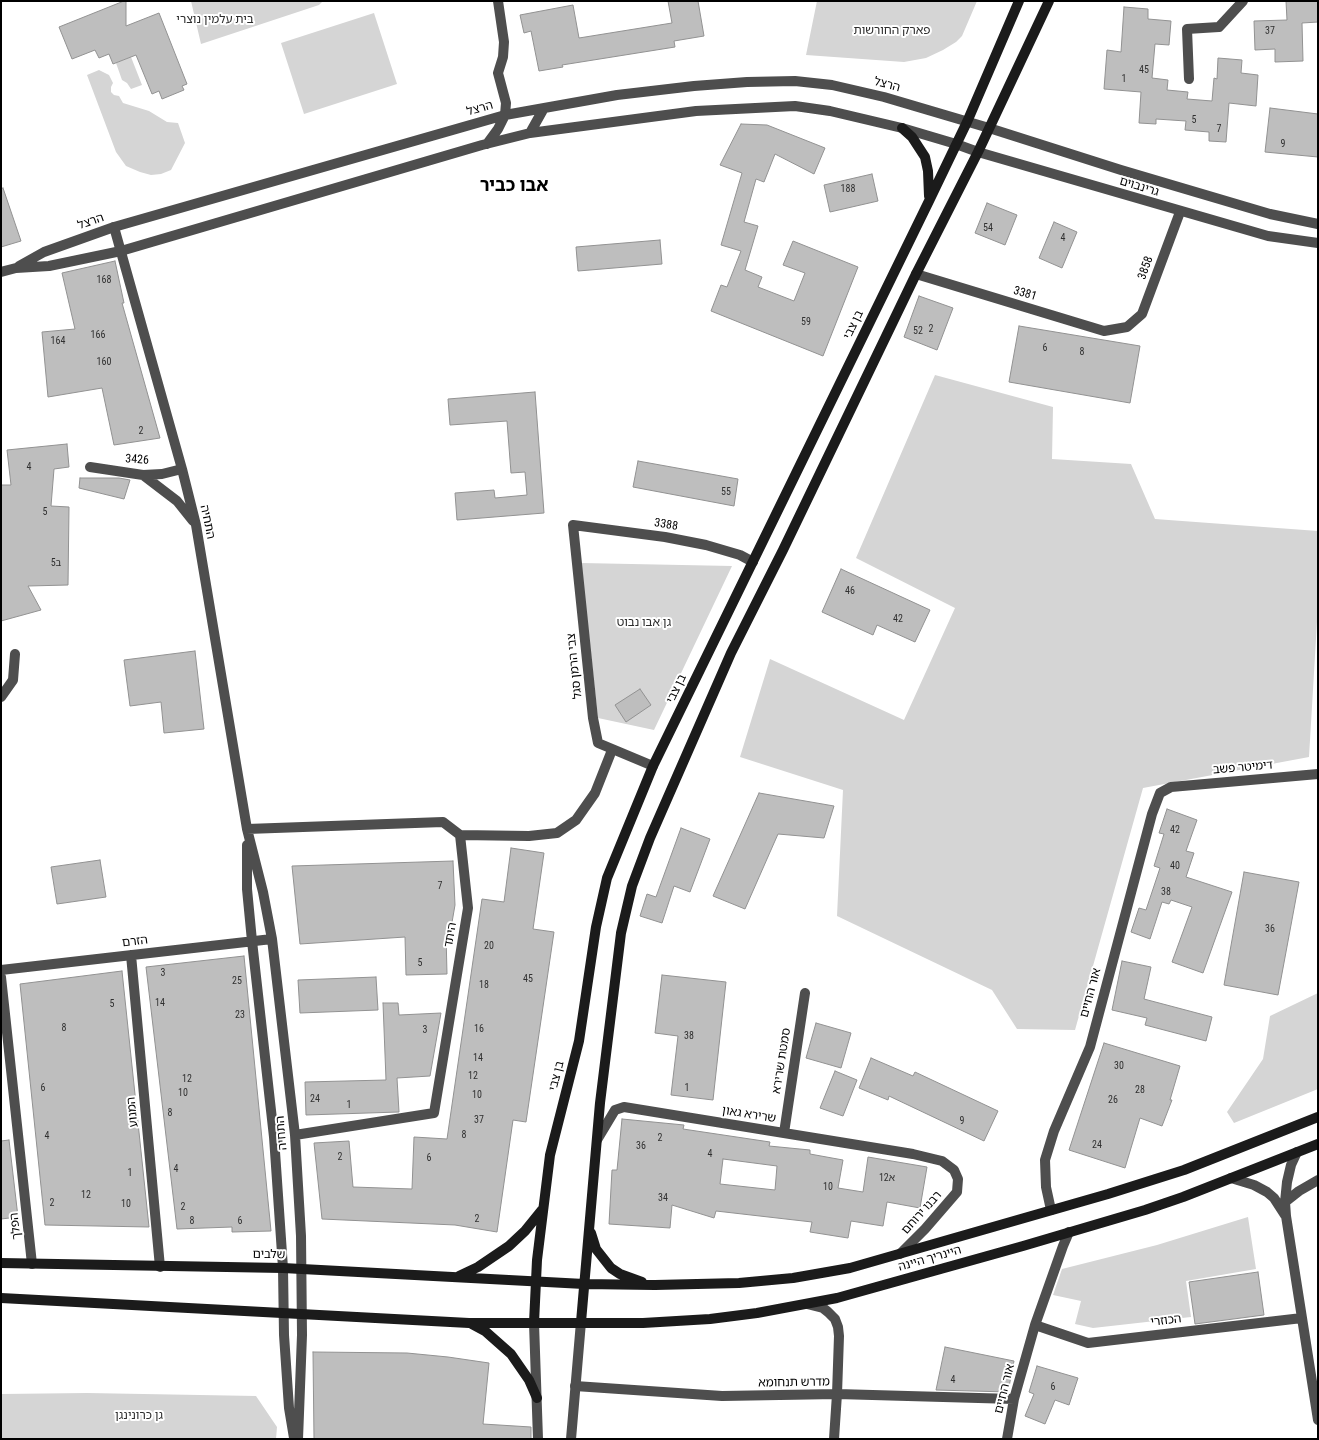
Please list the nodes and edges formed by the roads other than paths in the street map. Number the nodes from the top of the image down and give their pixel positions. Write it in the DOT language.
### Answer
graph roads {
  1 [pos="498,1"];
  2 [pos="1019,1"];
  3 [pos="1049,1"];
  4 [pos="1243,1"];
  5 [pos="1189,79"];
  6 [pos="544,108"];
  7 [pos="505,114"];
  8 [pos="966,122"];
  9 [pos="902,128"];
  10 [pos="989,128"];
  11 [pos="530,133"];
  12 [pos="487,144"];
  13 [pos="956,144"];
  14 [pos="978,152"];
  15 [pos="929,201"];
  16 [pos="1180,212"];
  17 [pos="1318,224"];
  18 [pos="114,227"];
  19 [pos="1318,243"];
  20 [pos="121,251"];
  21 [pos="16,268"];
  22 [pos="1,272"];
  23 [pos="916,274"];
  24 [pos="1127,327"];
  25 [pos="90,467"];
  26 [pos="182,469"];
  27 [pos="142,475"];
  28 [pos="196,525"];
  29 [pos="573,525"];
  30 [pos="752,562"];
  31 [pos="15,654"];
  32 [pos="1,697"];
  33 [pos="612,750"];
  34 [pos="653,766"];
  35 [pos="1318,774"];
  36 [pos="1171,787"];
  37 [pos="248,829"];
  38 [pos="460,835"];
  39 [pos="272,939"];
  40 [pos="252,941"];
  41 [pos="131,955"];
  42 [pos="1,970"];
  43 [pos="1,977"];
  44 [pos="805,993"];
  45 [pos="1318,1117"];
  46 [pos="784,1133"];
  47 [pos="295,1134"];
  48 [pos="597,1140"];
  49 [pos="1318,1144"];
  50 [pos="1297,1152"];
  51 [pos="913,1154"];
  52 [pos="1231,1178"];
  53 [pos="1318,1180"];
  54 [pos="1285,1202"];
  55 [pos="542,1209"];
  56 [pos="1051,1210"];
  57 [pos="1286,1216"];
  58 [pos="590,1226"];
  59 [pos="1069,1232"];
  60 [pos="899,1255"];
  61 [pos="1,1263"];
  62 [pos="32,1264"];
  63 [pos="160,1267"];
  64 [pos="283,1268"];
  65 [pos="303,1269"];
  66 [pos="456,1277"];
  67 [pos="535,1281"];
  68 [pos="584,1284"];
  69 [pos="655,1285"];
  70 [pos="1,1298"];
  71 [pos="807,1304"];
  72 [pos="283,1313"];
  73 [pos="302,1314"];
  74 [pos="1302,1318"];
  75 [pos="534,1322"];
  76 [pos="581,1322"];
  77 [pos="469,1323"];
  78 [pos="1035,1325"];
  79 [pos="575,1386"];
  80 [pos="837,1394"];
  81 [pos="537,1398"];
  82 [pos="1014,1399"];
  83 [pos="1318,1420"];
  84 [pos="294,1439"];
  85 [pos="298,1439"];
  86 [pos="538,1439"];
  87 [pos="571,1439"];
  88 [pos="834,1439"];
  89 [pos="1007,1439"];
  1 -- 7 [label="street"];
  2 -- 8 [label="main road, בן צבי"];
  3 -- 10 [label="main road"];
  4 -- 5 [label="street"];
  6 -- 7 [label="street, הרצל"];
  6 -- 8 [label="street, הרצל"];
  6 -- 11 [label="street"];
  7 -- 12 [label="street"];
  7 -- 18 [label="street, הרצל"];
  8 -- 10 [label="street, גרינבוים"];
  8 -- 13 [label="main road, בן צבי"];
  9 -- 11 [label="street, הרצל"];
  9 -- 13 [label="street, הרצל"];
  9 -- 15 [label="main road"];
  10 -- 14 [label="main road"];
  10 -- 17 [label="street, גרינבוים"];
  11 -- 12 [label="street, הרצל"];
  12 -- 20 [label="street, הרצל"];
  13 -- 14 [label="street, גרינבוים"];
  13 -- 15 [label="main road, בן צבי"];
  14 -- 16 [label="street, גרינבוים"];
  14 -- 23 [label="main road"];
  15 -- 30 [label="main road, בן צבי"];
  16 -- 19 [label="street, גרינבוים"];
  16 -- 24 [label="street, 3858"];
  18 -- 20 [label="street, התחיה"];
  18 -- 21 [label="street, הרצל"];
  20 -- 21 [label="street, הרצל"];
  20 -- 26 [label="street, התחיה"];
  21 -- 22 [label="street, הרצל"];
  23 -- 24 [label="street, 3381"];
  23 -- 48 [label="main road"];
  25 -- 27 [label="street, 3426"];
  26 -- 27 [label="street, 3426"];
  26 -- 28 [label="street, התחיה"];
  27 -- 28 [label="street"];
  28 -- 37 [label="street, התחיה"];
  29 -- 30 [label="street, 3388"];
  29 -- 33 [label="street, צבי הרמן סגל"];
  30 -- 34 [label="main road, בן צבי"];
  31 -- 32 [label="street"];
  33 -- 34 [label="street, צבי הרמן סגל"];
  33 -- 38 [label="street"];
  34 -- 55 [label="main road, בן צבי"];
  35 -- 36 [label="street, דימיטר פשב"];
  36 -- 56 [label="street, אור החיים"];
  37 -- 38 [label="street"];
  37 -- 39 [label="street, התחיה"];
  37 -- 40 [label="street, התחיה"];
  38 -- 47 [label="street, היתד"];
  39 -- 40 [label="street, הזרם"];
  39 -- 47 [label="street, התחיה"];
  40 -- 41 [label="street, הזרם"];
  40 -- 64 [label="street, התחיה"];
  41 -- 42 [label="street, הזרם"];
  41 -- 63 [label="street, המנוע"];
  43 -- 62 [label="street, הפלך"];
  44 -- 46 [label="street, סמטת שרירא"];
  45 -- 56 [label="main road, היינריך היינה"];
  46 -- 48 [label="street, שרירא גאון"];
  46 -- 51 [label="street, שרירא גאון"];
  47 -- 65 [label="street, התחיה"];
  48 -- 58 [label="main road"];
  49 -- 50 [label="main road, היינריך היינה"];
  50 -- 52 [label="main road, היינריך היינה"];
  50 -- 54 [label="street"];
  51 -- 60 [label="street, רבנו ירוחם"];
  52 -- 57 [label="street"];
  52 -- 59 [label="main road, היינריך היינה"];
  53 -- 54 [label="street"];
  54 -- 57 [label="street"];
  55 -- 66 [label="main road"];
  55 -- 67 [label="main road, בן צבי"];
  56 -- 60 [label="main road, היינריך היינה"];
  57 -- 74 [label="street"];
  58 -- 68 [label="main road"];
  58 -- 69 [label="main road"];
  59 -- 71 [label="main road, היינריך היינה"];
  59 -- 78 [label="street, אור החיים"];
  60 -- 69 [label="main road, היינריך היינה"];
  61 -- 62 [label="main road, שלבים"];
  62 -- 63 [label="main road, שלבים"];
  63 -- 64 [label="main road, שלבים"];
  64 -- 65 [label="main road, שלבים"];
  64 -- 72 [label="street, התחיה"];
  65 -- 66 [label="main road, שלבים"];
  65 -- 73 [label="street, התחיה"];
  66 -- 67 [label="main road, שלבים"];
  67 -- 68 [label="main road, היינריך היינה"];
  67 -- 75 [label="main road, בן צבי"];
  68 -- 69 [label="main road, היינריך היינה"];
  68 -- 76 [label="main road"];
  70 -- 72 [label="main road"];
  71 -- 76 [label="main road, היינריך היינה"];
  71 -- 80 [label="street"];
  72 -- 73 [label="main road"];
  72 -- 84 [label="street, התחיה"];
  73 -- 77 [label="main road"];
  73 -- 85 [label="street, התחיה"];
  74 -- 78 [label="street, הכוזרי"];
  74 -- 83 [label="street"];
  75 -- 76 [label="main road, היינריך היינה"];
  75 -- 77 [label="main road"];
  75 -- 81 [label="street, בן צבי"];
  76 -- 79 [label="street"];
  77 -- 81 [label="main road"];
  78 -- 82 [label="street, אור החיים"];
  79 -- 80 [label="street, מדרש תנחומא"];
  79 -- 87 [label="street"];
  80 -- 82 [label="street, מדרש תנחומא"];
  80 -- 88 [label="street"];
  81 -- 86 [label="street, בן צבי"];
  82 -- 89 [label="street, אור החיים"];
}
